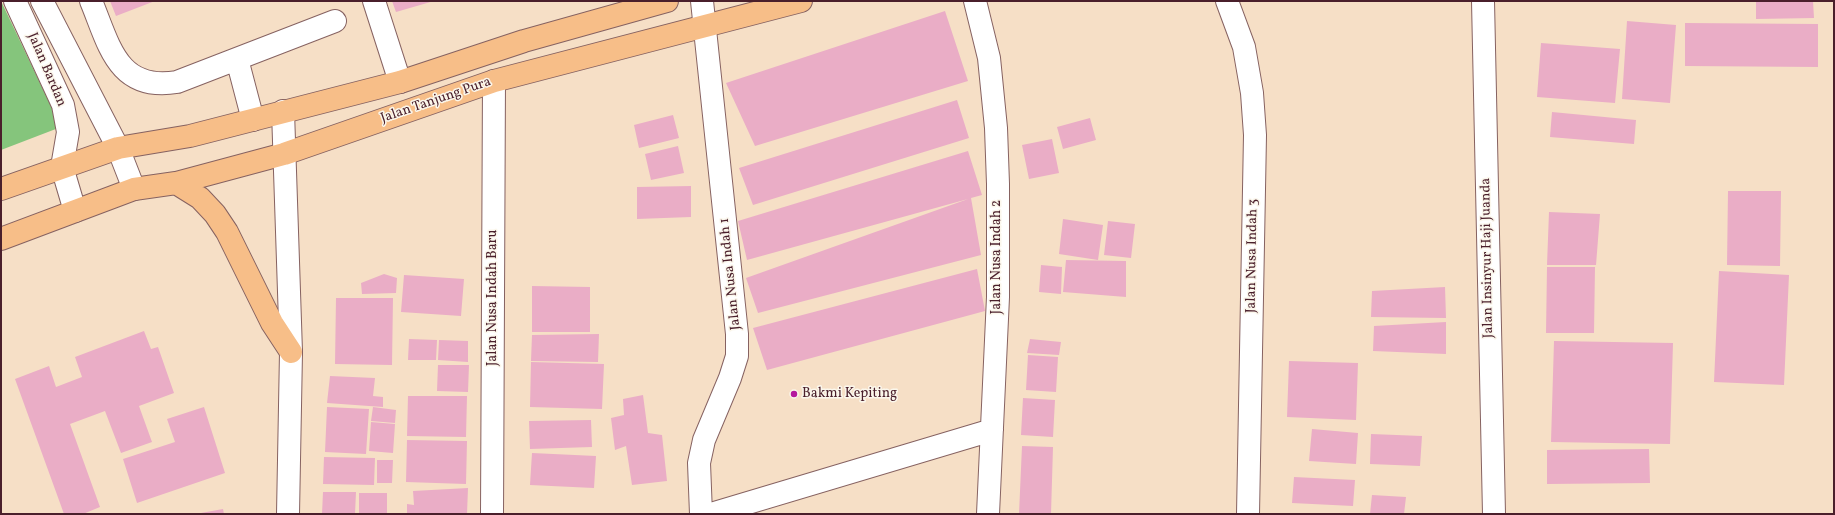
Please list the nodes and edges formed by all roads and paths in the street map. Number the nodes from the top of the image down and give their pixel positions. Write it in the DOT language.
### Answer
graph roads {
  1 [pos="15,1"];
  2 [pos="42,1"];
  3 [pos="91,1"];
  4 [pos="374,1"];
  5 [pos="667,1"];
  6 [pos="702,1"];
  7 [pos="801,1"];
  8 [pos="975,1"];
  9 [pos="1227,1"];
  10 [pos="1483,1"];
  11 [pos="335,21"];
  12 [pos="705,27"];
  13 [pos="237,59"];
  14 [pos="494,81"];
  15 [pos="400,82"];
  16 [pos="283,111"];
  17 [pos="253,120"];
  18 [pos="118,148"];
  19 [pos="284,154"];
  20 [pos="62,167"];
  21 [pos="176,183"];
  22 [pos="1,189"];
  23 [pos="134,189"];
  24 [pos="75,211"];
  25 [pos="1,239"];
  26 [pos="291,352"];
  27 [pos="992,430"];
  28 [pos="288,514"];
  29 [pos="492,514"];
  30 [pos="701,514"];
  31 [pos="711,514"];
  32 [pos="988,514"];
  33 [pos="1248,514"];
  34 [pos="1494,514"];
  1 -- 20 [label="street, Jalan Bardan"];
  2 -- 18 [label="street, Jalan Bardan"];
  3 -- 13 [label="street"];
  4 -- 15 [label="street"];
  5 -- 15 [label="highway, Jalan Tanjung Pura"];
  6 -- 12 [label="street, Jalan Nusa Indah 1"];
  7 -- 12 [label="highway, Jalan Tanjung Pura"];
  8 -- 27 [label="street, Jalan Nusa Indah 2"];
  9 -- 33 [label="street, Jalan Nusa Indah 3"];
  10 -- 34 [label="street, Jalan Insinyur Haji Juanda"];
  11 -- 13 [label="street"];
  12 -- 14 [label="highway, Jalan Tanjung Pura"];
  12 -- 30 [label="street, Jalan Nusa Indah 1"];
  13 -- 17 [label="street"];
  14 -- 19 [label="highway, Jalan Tanjung Pura"];
  14 -- 29 [label="street, Jalan Nusa Indah Baru"];
  15 -- 16 [label="highway, Jalan Tanjung Pura"];
  16 -- 17 [label="highway, Jalan Tanjung Pura"];
  16 -- 19 [label="street"];
  17 -- 18 [label="highway, Jalan Tanjung Pura"];
  18 -- 20 [label="highway, Jalan Tanjung Pura"];
  18 -- 23 [label="street, Jalan Bardan"];
  19 -- 21 [label="highway, Jalan Tanjung Pura"];
  19 -- 26 [label="street"];
  20 -- 22 [label="highway, Jalan Tanjung Pura"];
  20 -- 24 [label="street, Jalan Bardan"];
  21 -- 23 [label="highway, Jalan Tanjung Pura"];
  21 -- 26 [label="highway"];
  23 -- 24 [label="highway, Jalan Tanjung Pura"];
  24 -- 25 [label="highway, Jalan Tanjung Pura"];
  26 -- 28 [label="street"];
  27 -- 31 [label="street"];
  27 -- 32 [label="street, Jalan Nusa Indah 2"];
}
